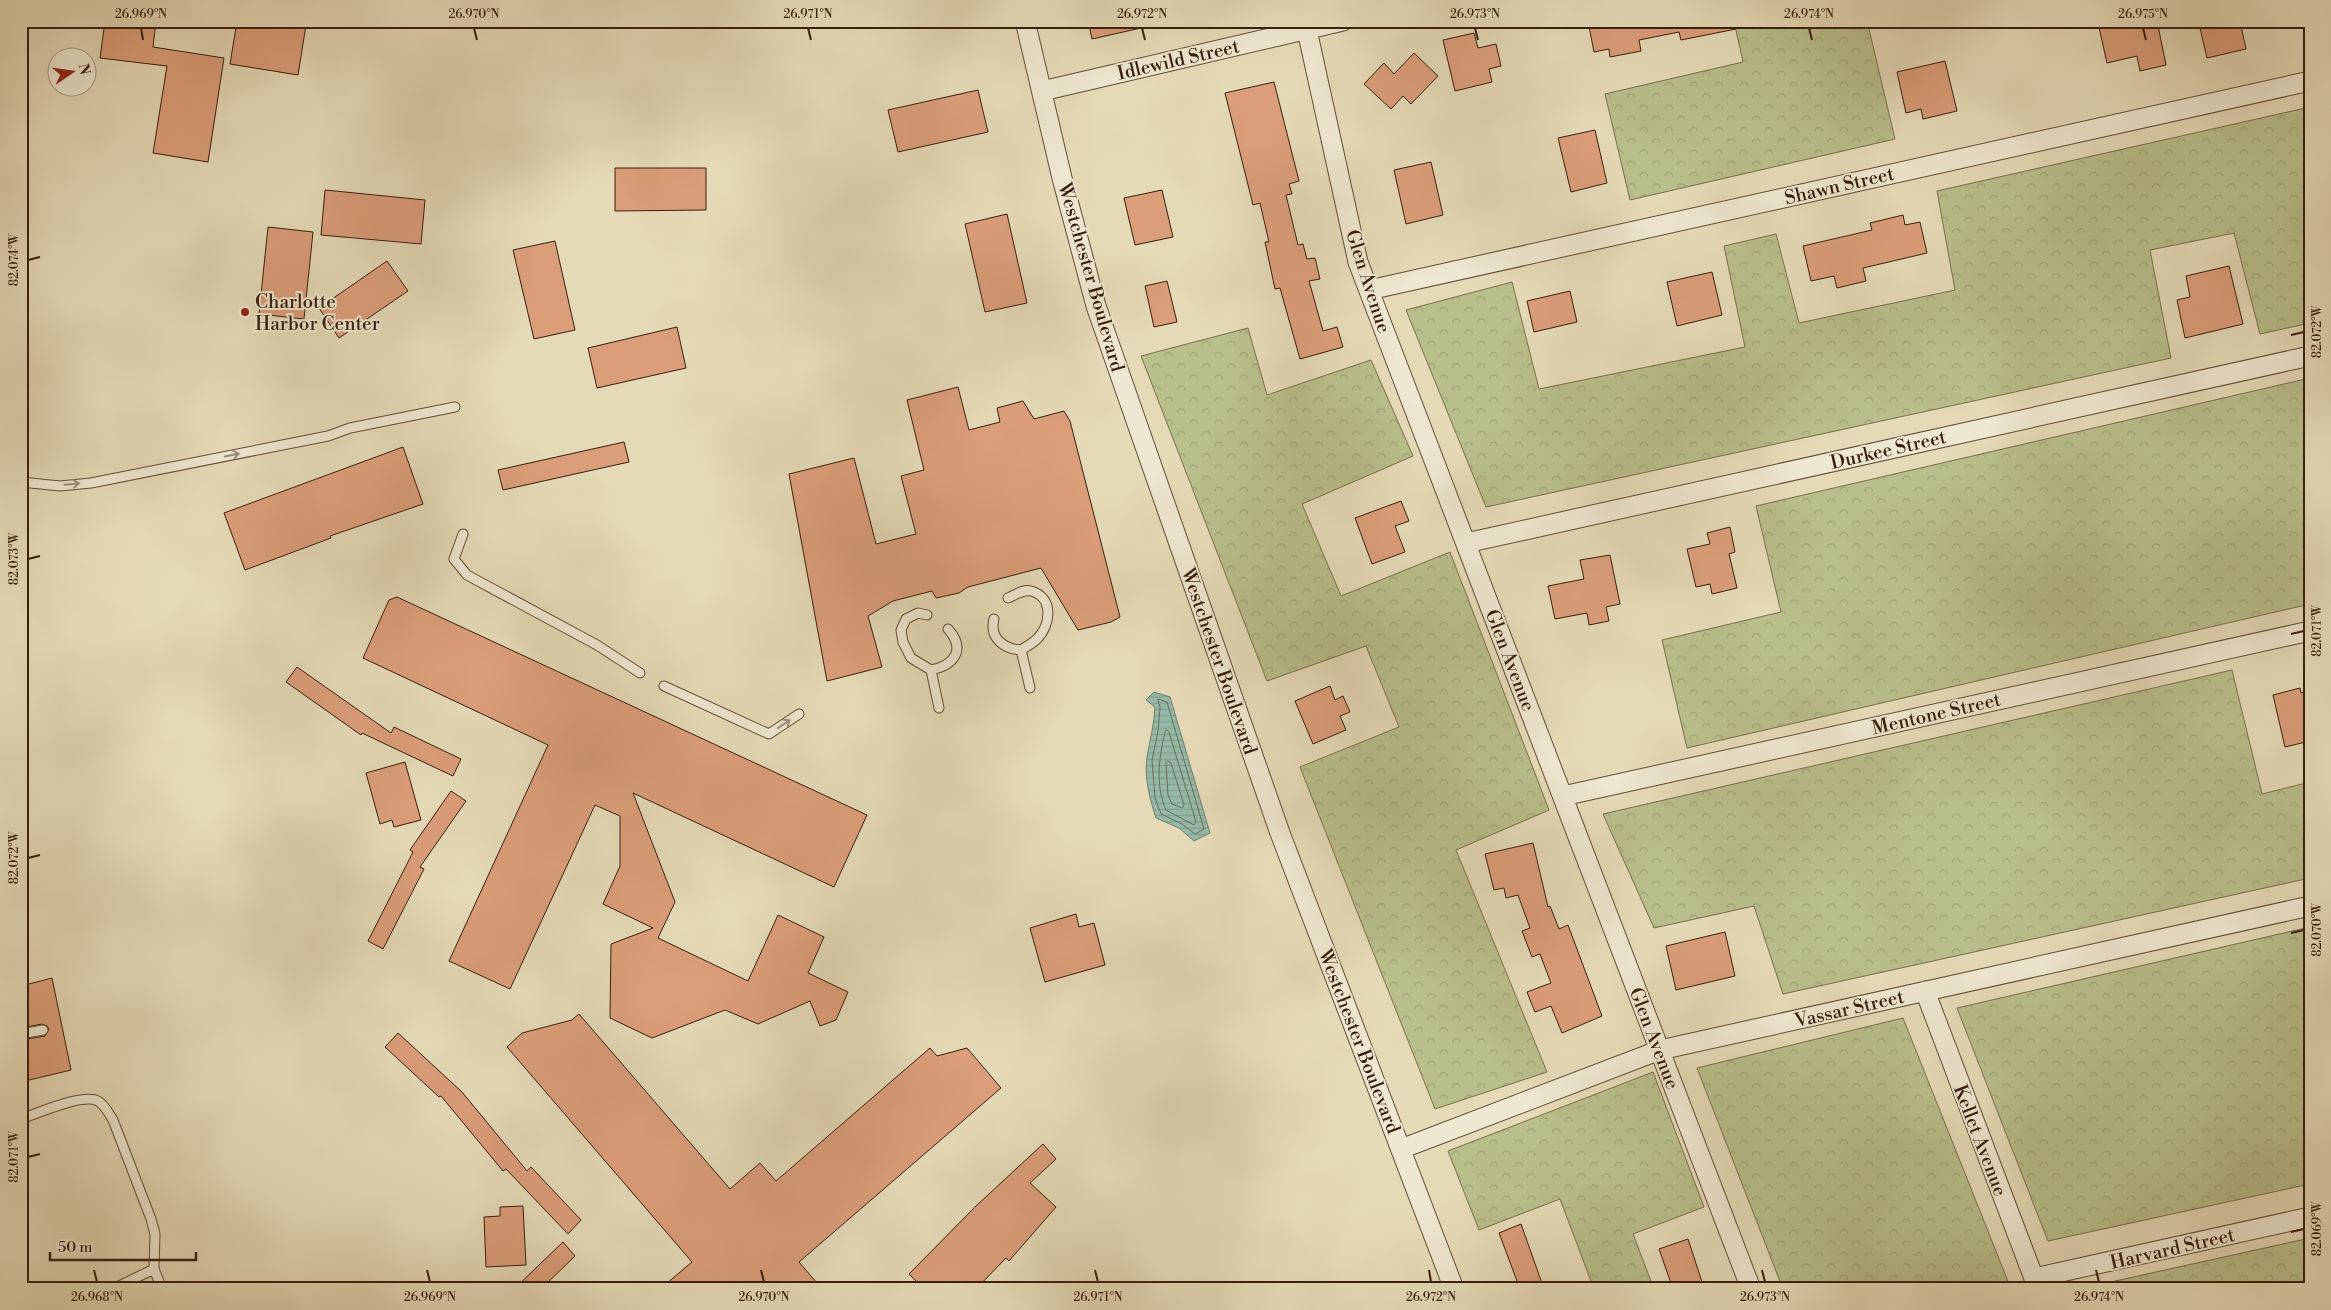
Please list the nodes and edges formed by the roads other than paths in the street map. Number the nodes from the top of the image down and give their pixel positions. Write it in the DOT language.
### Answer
graph roads {
  1 [pos="1025,21"];
  2 [pos="1343,21"];
  3 [pos="1306,25"];
  4 [pos="2310,81"];
  5 [pos="1042,91"];
  6 [pos="1369,290"];
  7 [pos="2310,356"];
  8 [pos="455,408"];
  9 [pos="22,482"];
  10 [pos="463,534"];
  11 [pos="1466,543"];
  12 [pos="1008,598"];
  13 [pos="927,615"];
  14 [pos="994,619"];
  15 [pos="948,629"];
  16 [pos="2310,630"];
  17 [pos="1021,650"];
  18 [pos="931,670"];
  19 [pos="640,673"];
  20 [pos="664,686"];
  21 [pos="1030,688"];
  22 [pos="939,708"];
  23 [pos="799,714"];
  24 [pos="1563,796"];
  25 [pos="2310,906"];
  26 [pos="1924,991"];
  27 [pos="43,1030"];
  28 [pos="21,1034"];
  29 [pos="1660,1050"];
  30 [pos="21,1119"];
  31 [pos="1401,1149"];
  32 [pos="2310,1217"];
  33 [pos="154,1269"];
  34 [pos="2036,1284"];
  35 [pos="112,1289"];
  36 [pos="162,1289"];
  37 [pos="1454,1289"];
  38 [pos="1751,1289"];
  1 -- 5 [label="street, Westchester Boulevard"];
  2 -- 3 [label="street, Idlewild Street"];
  3 -- 5 [label="street, Idlewild Street"];
  3 -- 6 [label="street, Glen Avenue"];
  4 -- 6 [label="street, Shawn Street"];
  5 -- 31 [label="street, Westchester Boulevard"];
  6 -- 11 [label="street, Glen Avenue"];
  7 -- 11 [label="street, Durkee Street"];
  9 -- 8 [label="lane, one-way"];
  10 -- 19 [label="lane"];
  11 -- 24 [label="street, Glen Avenue"];
  12 -- 17 [label="lane"];
  13 -- 18 [label="lane"];
  14 -- 17 [label="lane"];
  15 -- 18 [label="lane"];
  16 -- 24 [label="street, Mentone Street"];
  17 -- 21 [label="lane"];
  18 -- 22 [label="lane"];
  20 -- 23 [label="lane, one-way"];
  24 -- 29 [label="street, Glen Avenue"];
  25 -- 26 [label="street, Vassar Street"];
  26 -- 29 [label="street, Vassar Street"];
  26 -- 34 [label="street, Kellet Avenue"];
  27 -- 28 [label="lane"];
  29 -- 31 [label="street, Vassar Street"];
  29 -- 38 [label="street, Glen Avenue"];
  30 -- 33 [label="lane"];
  31 -- 37 [label="street, Westchester Boulevard"];
  32 -- 34 [label="street, Harvard Street"];
  33 -- 35 [label="lane"];
  33 -- 36 [label="lane"];
}
